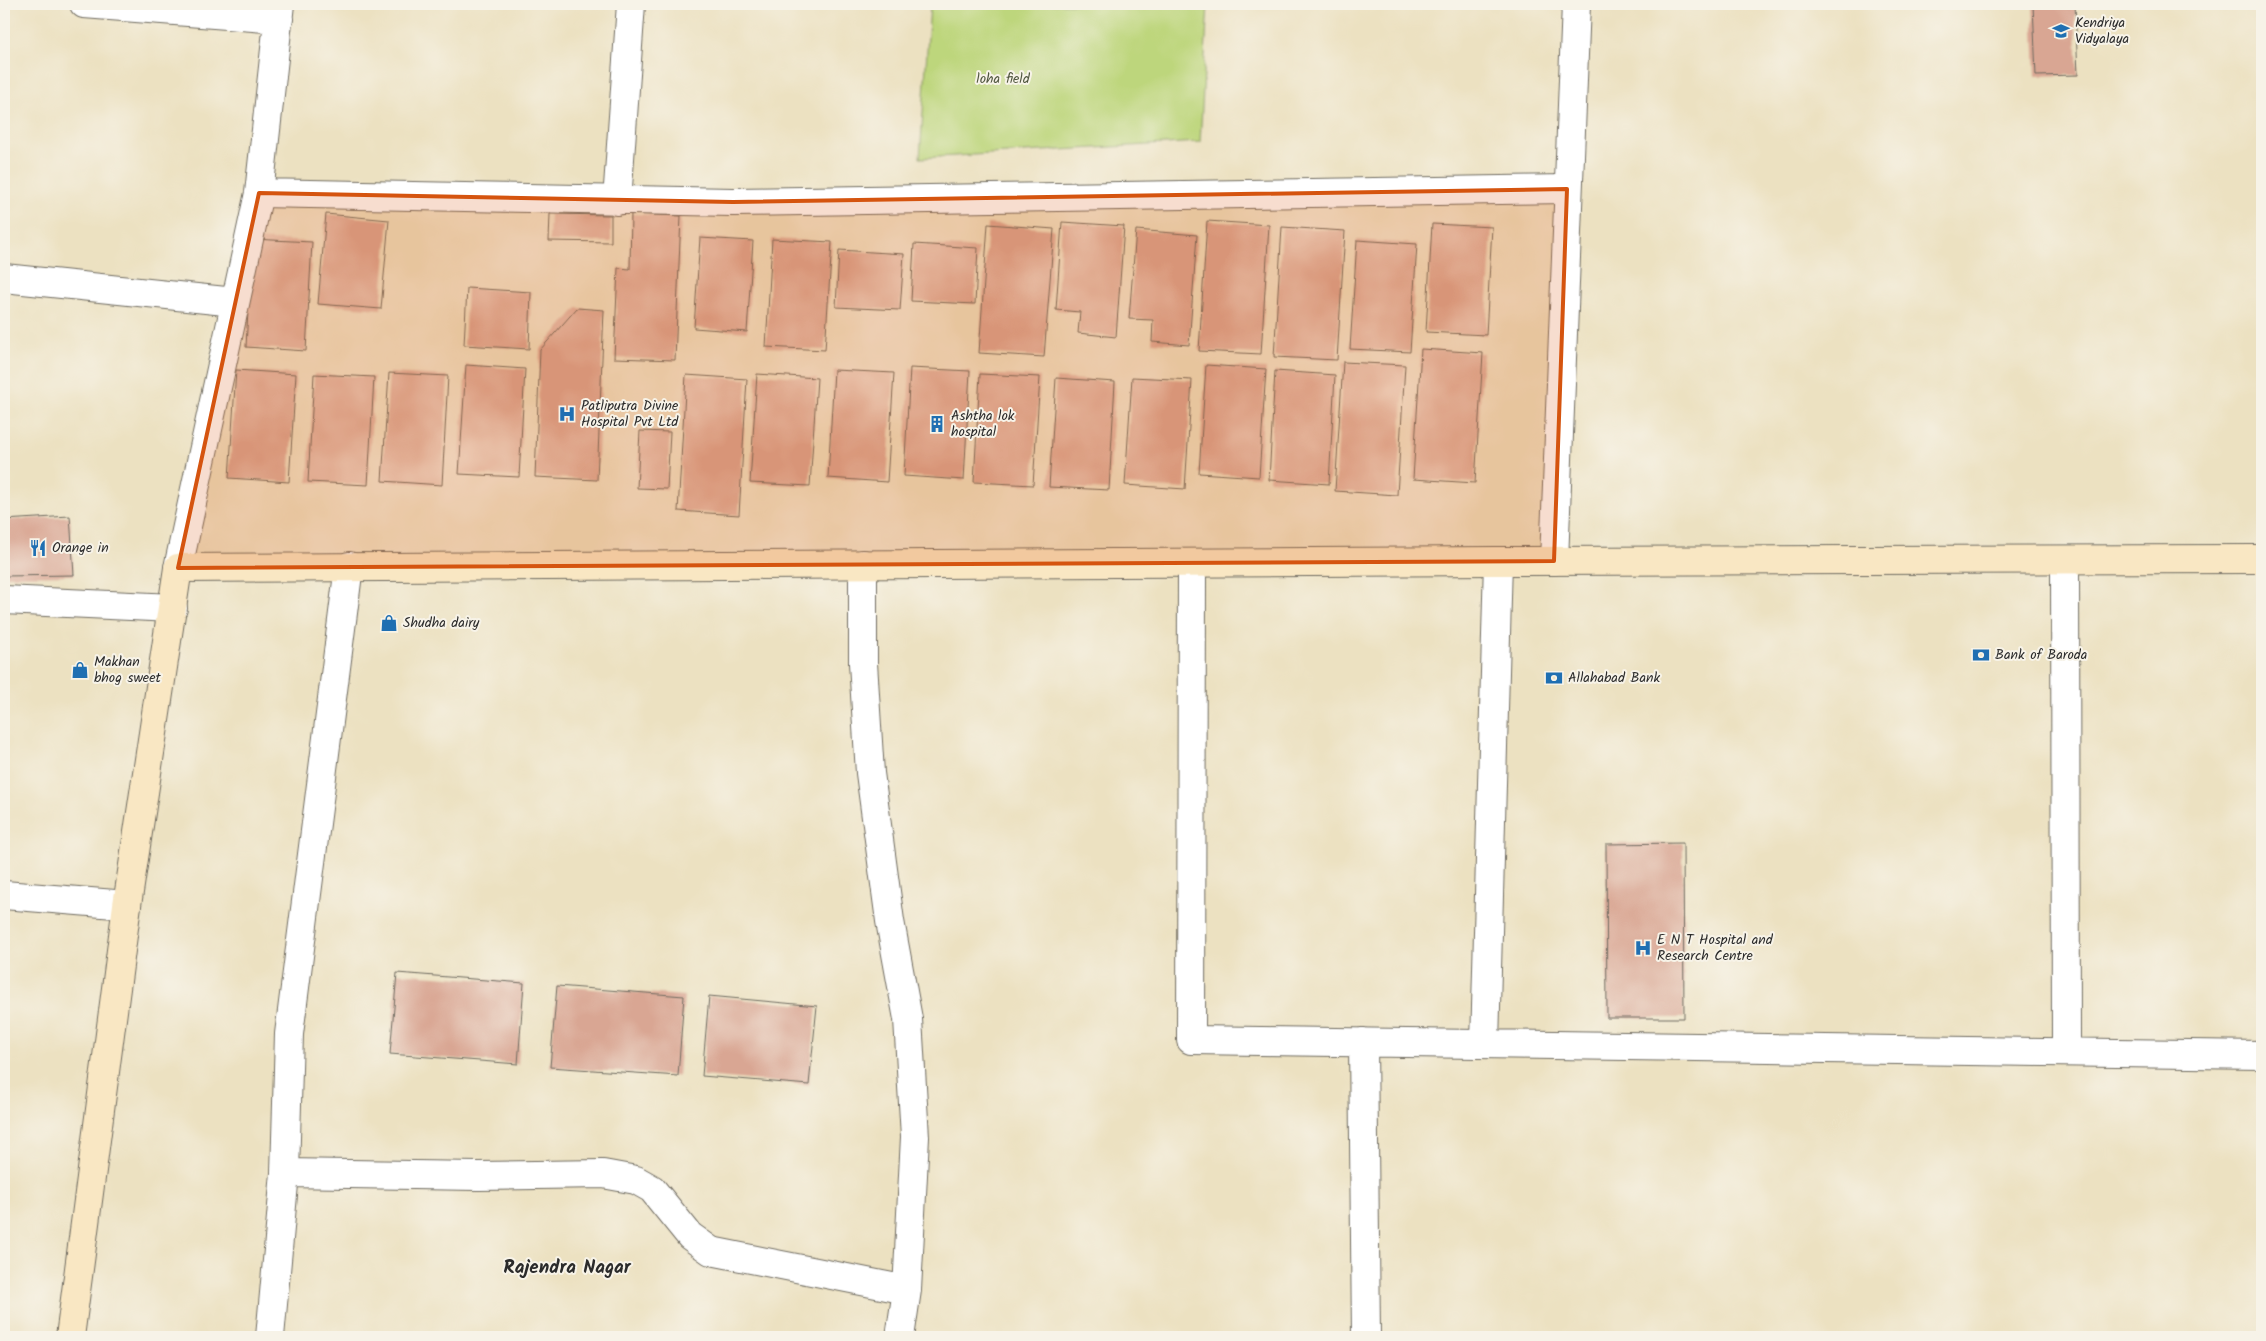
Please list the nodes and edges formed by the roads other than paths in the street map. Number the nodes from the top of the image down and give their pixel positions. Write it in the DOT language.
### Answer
graph roads {
  1 [pos="84,4"];
  2 [pos="631,4"];
  3 [pos="1576,4"];
  4 [pos="280,11"];
  5 [pos="1567,189"];
  6 [pos="260,193"];
  7 [pos="617,201"];
  8 [pos="4,278"];
  9 [pos="235,302"];
  10 [pos="1498,560"];
  11 [pos="2262,560"];
  12 [pos="1554,561"];
  13 [pos="2065,561"];
  14 [pos="863,564"];
  15 [pos="1192,564"];
  16 [pos="349,566"];
  17 [pos="178,568"];
  18 [pos="4,600"];
  19 [pos="173,608"];
  20 [pos="4,895"];
  21 [pos="127,905"];
  22 [pos="1363,1042"];
  23 [pos="1485,1044"];
  24 [pos="2066,1052"];
  25 [pos="2262,1055"];
  26 [pos="285,1173"];
  27 [pos="907,1290"];
  28 [pos="70,1337"];
  29 [pos="270,1337"];
  30 [pos="900,1337"];
  31 [pos="1366,1337"];
  1 -- 4 [label="street"];
  2 -- 7 [label="street"];
  3 -- 5 [label="street"];
  4 -- 6 [label="street"];
  5 -- 7 [label="street"];
  5 -- 12 [label="street"];
  6 -- 7 [label="street"];
  6 -- 9 [label="street"];
  8 -- 9 [label="street"];
  9 -- 17 [label="street"];
  10 -- 12 [label="street"];
  10 -- 15 [label="street"];
  10 -- 23 [label="street"];
  11 -- 13 [label="street"];
  12 -- 13 [label="street"];
  13 -- 24 [label="street"];
  14 -- 15 [label="street"];
  14 -- 16 [label="street"];
  14 -- 27 [label="street"];
  15 -- 22 [label="street"];
  16 -- 17 [label="street"];
  16 -- 26 [label="street"];
  17 -- 19 [label="street"];
  18 -- 19 [label="street"];
  19 -- 21 [label="street"];
  20 -- 21 [label="street"];
  21 -- 28 [label="street"];
  22 -- 23 [label="street"];
  22 -- 31 [label="street"];
  23 -- 24 [label="street"];
  24 -- 25 [label="street"];
  26 -- 27 [label="street"];
  26 -- 29 [label="street"];
  27 -- 30 [label="street"];
}
